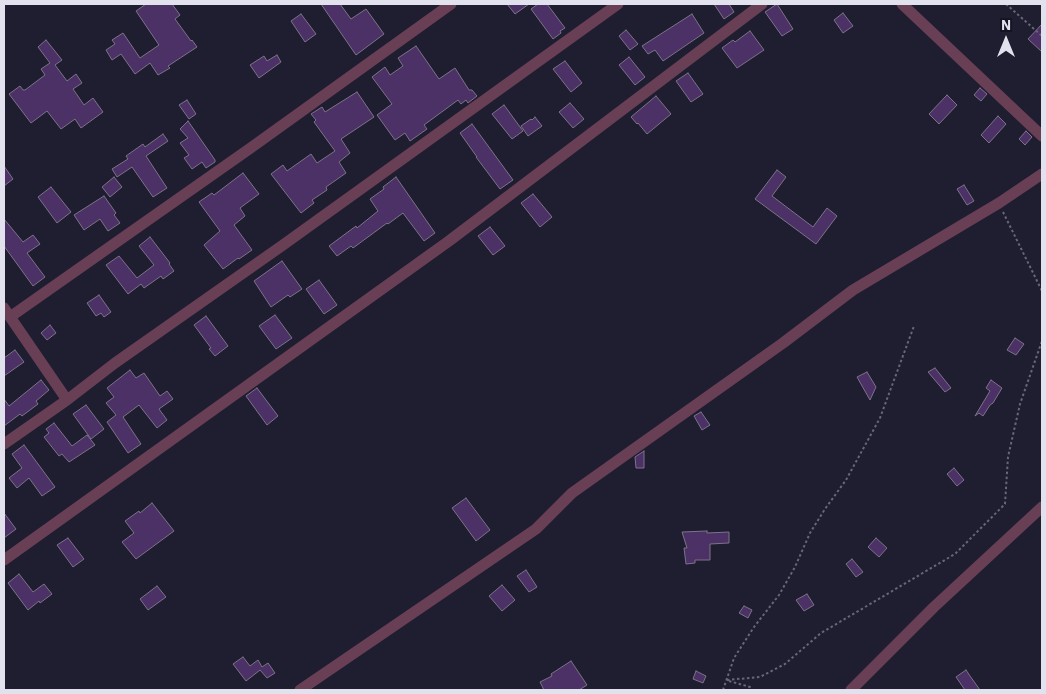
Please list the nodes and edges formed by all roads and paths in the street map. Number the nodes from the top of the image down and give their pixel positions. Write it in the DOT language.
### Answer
graph roads {
  1 [pos="451,4"];
  2 [pos="618,4"];
  3 [pos="762,4"];
  4 [pos="902,4"];
  5 [pos="1006,4"];
  6 [pos="1042,36"];
  7 [pos="1042,136"];
  8 [pos="1042,174"];
  9 [pos="999,203"];
  10 [pos="1042,291"];
  11 [pos="7,313"];
  12 [pos="914,326"];
  13 [pos="1042,341"];
  14 [pos="67,400"];
  15 [pos="4,444"];
  16 [pos="1042,507"];
  17 [pos="4,560"];
  18 [pos="727,680"];
  19 [pos="300,690"];
  20 [pos="723,690"];
  21 [pos="751,690"];
  22 [pos="851,690"];
  1 -- 11 [label="street"];
  2 -- 14 [label="street"];
  3 -- 17 [label="street"];
  4 -- 7 [label="street"];
  5 -- 6 [label="path"];
  8 -- 9 [label="street"];
  9 -- 10 [label="path"];
  9 -- 19 [label="street"];
  11 -- 14 [label="street"];
  12 -- 18 [label="path"];
  13 -- 18 [label="path"];
  14 -- 15 [label="street"];
  16 -- 22 [label="street"];
  18 -- 20 [label="path"];
  18 -- 21 [label="path"];
}
